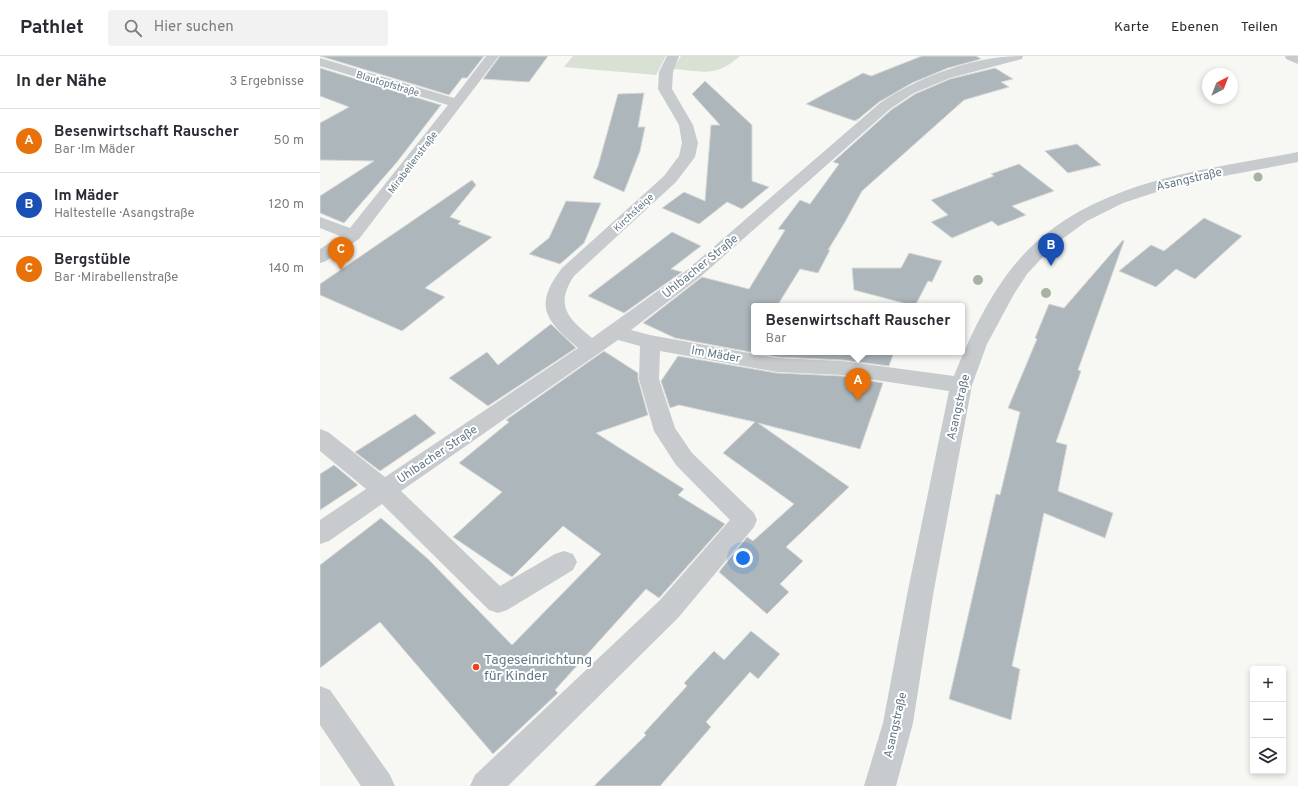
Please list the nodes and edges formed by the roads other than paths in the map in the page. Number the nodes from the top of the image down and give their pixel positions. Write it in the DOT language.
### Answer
graph roads {
  1 [pos="493,56"];
  2 [pos="673,56"];
  3 [pos="1018,56"];
  4 [pos="1291,56"];
  5 [pos="1298,60"];
  6 [pos="320,62"];
  7 [pos="457,103"];
  8 [pos="1298,157"];
  9 [pos="320,222"];
  10 [pos="353,235"];
  11 [pos="320,258"];
  12 [pos="614,332"];
  13 [pos="650,342"];
  14 [pos="592,349"];
  15 [pos="961,385"];
  16 [pos="320,438"];
  17 [pos="384,490"];
  18 [pos="320,533"];
  19 [pos="564,562"];
  20 [pos="320,700"];
  21 [pos="378,786"];
  22 [pos="486,786"];
  23 [pos="880,786"];
  1 -- 7 [label="street, Mirabellenstraße"];
  2 -- 14 [label="street, Kirchsteige"];
  3 -- 12 [label="street, Uhlbacher Straße"];
  4 -- 5 [label="street"];
  6 -- 7 [label="street, Blautopfstraße"];
  7 -- 10 [label="street, Mirabellenstraße"];
  8 -- 15 [label="street, Asangstraße"];
  9 -- 10 [label="street"];
  10 -- 11 [label="street, Mirabellenstraße"];
  12 -- 13 [label="street, Im Mäder"];
  12 -- 14 [label="street, Uhlbacher Straße"];
  13 -- 15 [label="street, Im Mäder"];
  13 -- 22 [label="street"];
  14 -- 17 [label="street, Uhlbacher Straße"];
  15 -- 23 [label="street, Asangstraße"];
  16 -- 17 [label="street"];
  17 -- 18 [label="street, Uhlbacher Straße"];
  17 -- 19 [label="street, Uhlbacher Straße"];
  20 -- 21 [label="street"];
}
